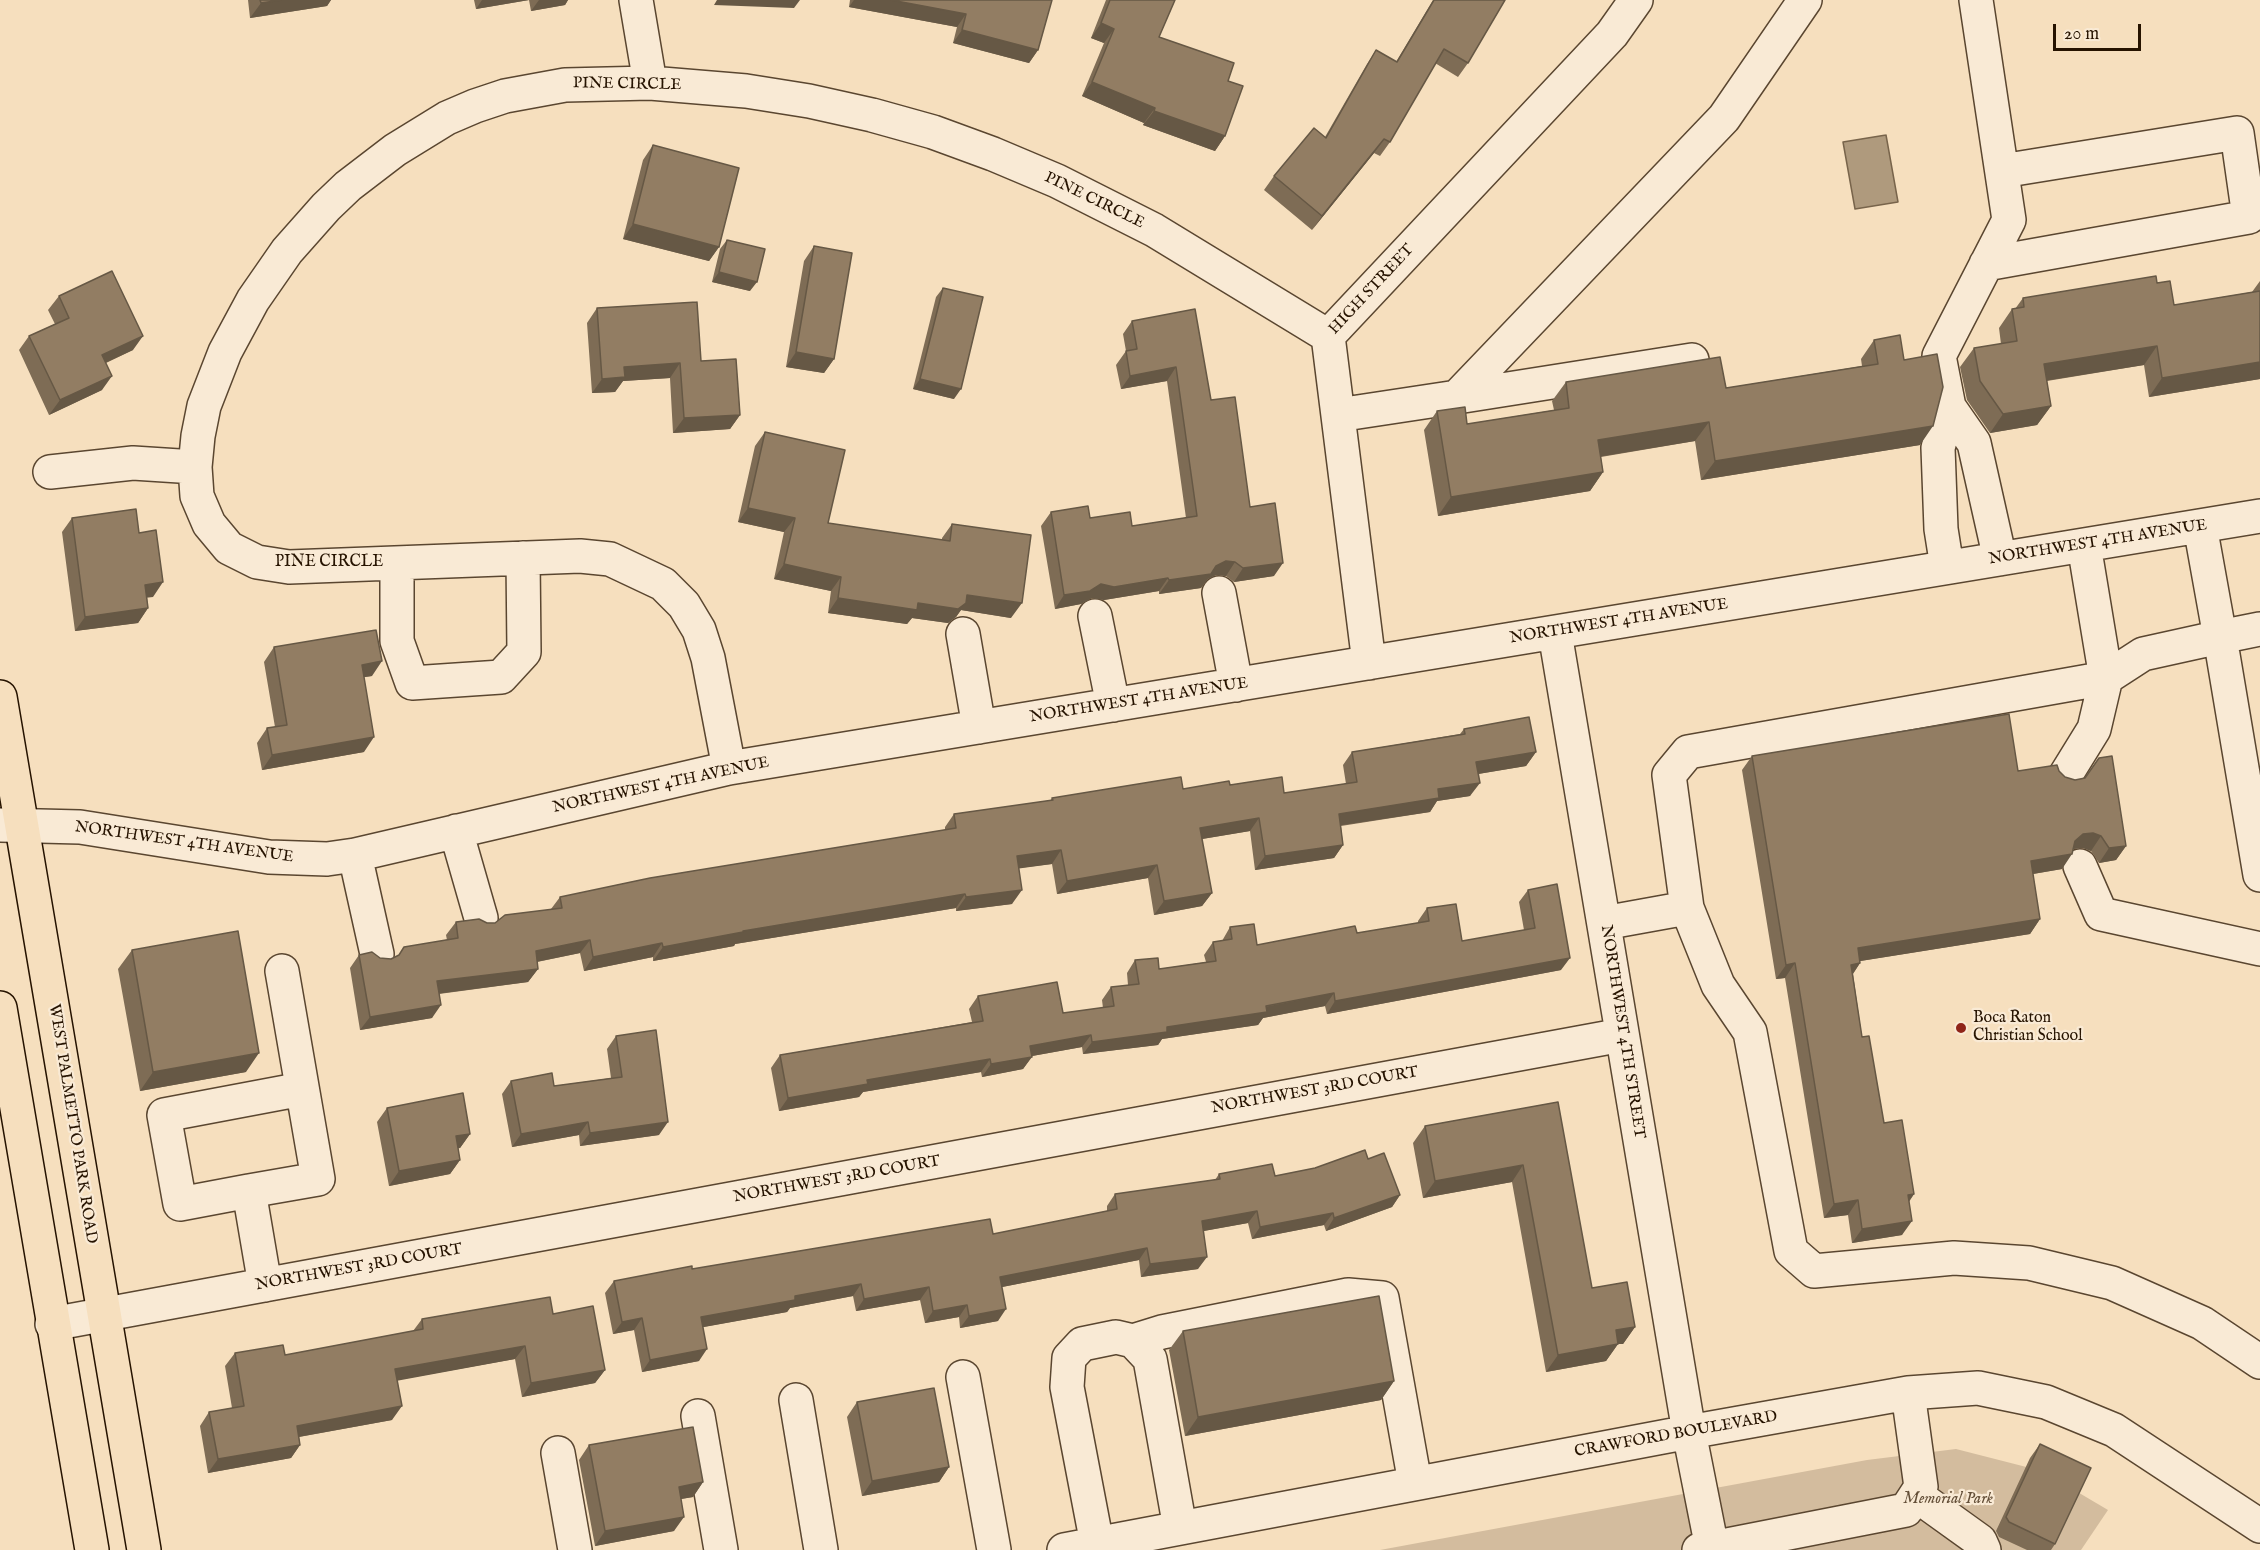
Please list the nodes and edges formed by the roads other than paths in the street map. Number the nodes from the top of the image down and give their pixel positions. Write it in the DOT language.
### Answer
graph roads {
  1 [pos="636,0"];
  2 [pos="1636,0"];
  3 [pos="1805,0"];
  4 [pos="1976,0"];
  5 [pos="650,83"];
  6 [pos="2002,171"];
  7 [pos="1986,264"];
  8 [pos="1328,336"];
  9 [pos="1692,360"];
  10 [pos="1457,397"];
  11 [pos="1949,407"];
  12 [pos="1338,415"];
  13 [pos="195,467"];
  14 [pos="1980,470"];
  15 [pos="50,472"];
  16 [pos="1939,477"];
  17 [pos="2260,516"];
  18 [pos="2200,526"];
  19 [pos="2084,545"];
  20 [pos="523,558"];
  21 [pos="2000,559"];
  22 [pos="397,563"];
  23 [pos="1947,567"];
  24 [pos="1220,593"];
  25 [pos="1095,616"];
  26 [pos="2260,629"];
  27 [pos="1556,633"];
  28 [pos="963,634"];
  29 [pos="2220,637"];
  30 [pos="1369,663"];
  31 [pos="2106,678"];
  32 [pos="1236,685"];
  33 [pos="0,697"];
  34 [pos="1113,705"];
  35 [pos="979,727"];
  36 [pos="729,768"];
  37 [pos="2065,777"];
  38 [pos="11,825"];
  39 [pos="456,831"];
  40 [pos="355,855"];
  41 [pos="2080,866"];
  42 [pos="2260,875"];
  43 [pos="1688,908"];
  44 [pos="481,918"];
  45 [pos="1604,923"];
  46 [pos="2260,949"];
  47 [pos="377,954"];
  48 [pos="282,971"];
  49 [pos="0,1008"];
  50 [pos="1622,1035"];
  51 [pos="302,1089"];
  52 [pos="249,1191"];
  53 [pos="265,1286"];
  54 [pos="104,1315"];
  55 [pos="52,1324"];
  56 [pos="1133,1341"];
  57 [pos="2260,1362"];
  58 [pos="963,1377"];
  59 [pos="1908,1393"];
  60 [pos="796,1400"];
  61 [pos="698,1416"];
  62 [pos="1689,1432"];
  63 [pos="558,1453"];
  64 [pos="1415,1484"];
  65 [pos="1916,1495"];
  66 [pos="2260,1526"];
  67 [pos="1180,1528"];
  68 [pos="1097,1544"];
  69 [pos="1705,1549"];
  70 [pos="92,1550"];
  71 [pos="144,1550"];
  72 [pos="574,1550"];
  73 [pos="721,1550"];
  74 [pos="820,1550"];
  75 [pos="994,1550"];
  76 [pos="1064,1550"];
  77 [pos="1984,1550"];
  1 -- 5 [label="street"];
  2 -- 8 [label="street, HIGH STREET"];
  3 -- 10 [label="street"];
  4 -- 6 [label="street"];
  5 -- 8 [label="street, PINE CIRCLE"];
  5 -- 13 [label="street, PINE CIRCLE"];
  6 -- 7 [label="street"];
  6 -- 7 [label="street"];
  7 -- 11 [label="street"];
  8 -- 12 [label="street, HIGH STREET"];
  9 -- 10 [label="street"];
  10 -- 12 [label="street"];
  11 -- 14 [label="street"];
  11 -- 16 [label="street"];
  12 -- 30 [label="street, HIGH STREET"];
  13 -- 15 [label="street"];
  13 -- 22 [label="street, PINE CIRCLE"];
  14 -- 16 [label="street"];
  14 -- 21 [label="street"];
  16 -- 23 [label="street"];
  17 -- 18 [label="street, NORTHWEST 4TH AVENUE"];
  18 -- 19 [label="street, NORTHWEST 4TH AVENUE"];
  18 -- 29 [label="street"];
  19 -- 21 [label="street, NORTHWEST 4TH AVENUE"];
  19 -- 31 [label="street"];
  20 -- 22 [label="street, PINE CIRCLE"];
  20 -- 22 [label="street"];
  20 -- 36 [label="street, PINE CIRCLE"];
  21 -- 23 [label="street, NORTHWEST 4TH AVENUE"];
  23 -- 27 [label="street, NORTHWEST 4TH AVENUE"];
  24 -- 32 [label="street"];
  25 -- 34 [label="street"];
  26 -- 29 [label="street"];
  27 -- 30 [label="street, NORTHWEST 4TH AVENUE"];
  27 -- 45 [label="street, NORTHWEST 4TH STREET"];
  28 -- 35 [label="street"];
  29 -- 31 [label="street"];
  29 -- 42 [label="street"];
  30 -- 32 [label="street, NORTHWEST 4TH AVENUE"];
  31 -- 37 [label="street"];
  31 -- 43 [label="street"];
  32 -- 34 [label="street, NORTHWEST 4TH AVENUE"];
  33 -- 38 [label="main road, WEST PALMETTO PARK ROAD"];
  34 -- 35 [label="street, NORTHWEST 4TH AVENUE"];
  35 -- 36 [label="street, NORTHWEST 4TH AVENUE"];
  36 -- 39 [label="street, NORTHWEST 4TH AVENUE"];
  38 -- 40 [label="street, NORTHWEST 4TH AVENUE"];
  38 -- 54 [label="main road, WEST PALMETTO PARK ROAD"];
  39 -- 40 [label="street, NORTHWEST 4TH AVENUE"];
  39 -- 44 [label="street"];
  40 -- 47 [label="street"];
  41 -- 46 [label="street"];
  43 -- 45 [label="street"];
  43 -- 57 [label="street"];
  45 -- 50 [label="street, NORTHWEST 4TH STREET"];
  48 -- 51 [label="street"];
  49 -- 55 [label="main road"];
  50 -- 53 [label="street, NORTHWEST 3RD COURT"];
  50 -- 62 [label="street, NORTHWEST 4TH STREET"];
  51 -- 52 [label="street"];
  51 -- 52 [label="street"];
  52 -- 53 [label="street"];
  53 -- 54 [label="street, NORTHWEST 3RD COURT"];
  54 -- 55 [label="street, NORTHWEST 3RD COURT"];
  54 -- 71 [label="main road, WEST PALMETTO PARK ROAD"];
  55 -- 70 [label="main road"];
  56 -- 64 [label="street"];
  56 -- 67 [label="street"];
  56 -- 68 [label="street"];
  58 -- 75 [label="street"];
  59 -- 62 [label="street, CRAWFORD BOULEVARD"];
  59 -- 65 [label="street"];
  59 -- 66 [label="street, CRAWFORD BOULEVARD"];
  60 -- 74 [label="street"];
  61 -- 73 [label="street"];
  62 -- 64 [label="street, CRAWFORD BOULEVARD"];
  62 -- 69 [label="street, NORTHWEST 4TH STREET"];
  63 -- 72 [label="street"];
  64 -- 67 [label="street, CRAWFORD BOULEVARD"];
  65 -- 69 [label="street"];
  65 -- 77 [label="street"];
  67 -- 68 [label="street, CRAWFORD BOULEVARD"];
  68 -- 76 [label="street, CRAWFORD BOULEVARD"];
}
